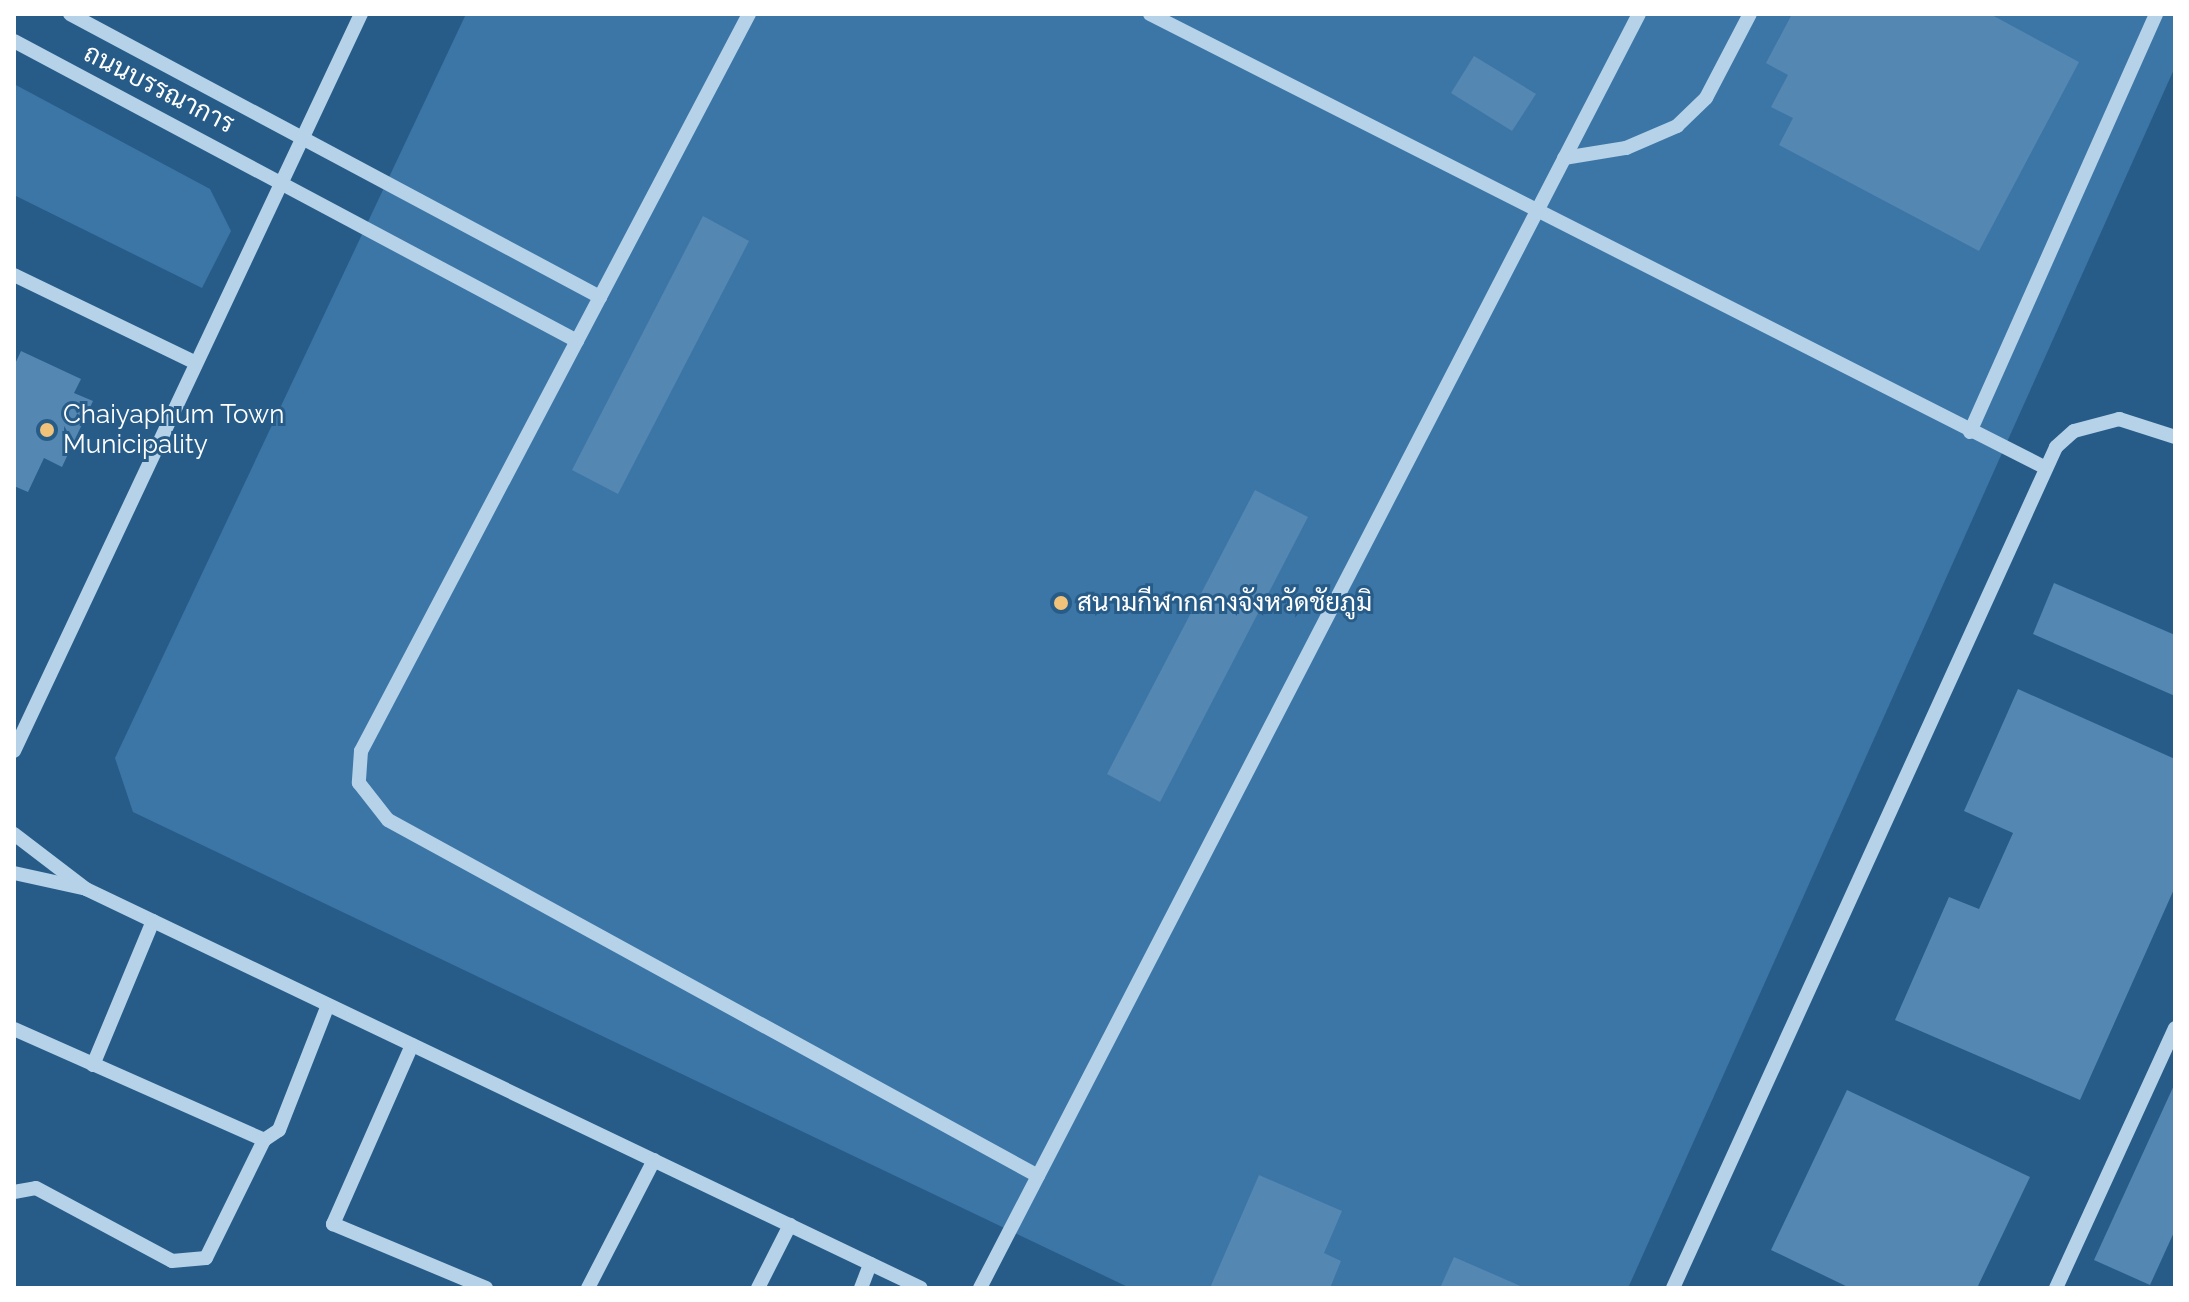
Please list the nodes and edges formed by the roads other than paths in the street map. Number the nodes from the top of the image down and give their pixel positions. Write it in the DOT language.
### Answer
graph roads {
  1 [pos="70,14"];
  2 [pos="361,14"];
  3 [pos="749,14"];
  4 [pos="1150,14"];
  5 [pos="1639,14"];
  6 [pos="1750,14"];
  7 [pos="2156,14"];
  8 [pos="14,41"];
  9 [pos="303,136"];
  10 [pos="1564,158"];
  11 [pos="282,179"];
  12 [pos="1538,210"];
  13 [pos="14,275"];
  14 [pos="600,297"];
  15 [pos="577,341"];
  16 [pos="196,363"];
  17 [pos="1970,432"];
  18 [pos="2175,437"];
  19 [pos="2044,467"];
  20 [pos="14,751"];
  21 [pos="14,834"];
  22 [pos="14,873"];
  23 [pos="86,889"];
  24 [pos="153,921"];
  25 [pos="328,1005"];
  26 [pos="2175,1028"];
  27 [pos="14,1029"];
  28 [pos="412,1045"];
  29 [pos="93,1065"];
  30 [pos="264,1140"];
  31 [pos="654,1160"];
  32 [pos="1038,1176"];
  33 [pos="14,1192"];
  34 [pos="790,1225"];
  35 [pos="870,1264"];
  36 [pos="486,1288"];
  37 [pos="588,1288"];
  38 [pos="758,1288"];
  39 [pos="861,1288"];
  40 [pos="921,1288"];
  41 [pos="980,1288"];
  42 [pos="1673,1288"];
  43 [pos="2056,1288"];
  1 -- 9 [label="street, ถนนบรรณาการ"];
  2 -- 9 [label="street"];
  3 -- 14 [label="street"];
  4 -- 12 [label="street"];
  5 -- 10 [label="street"];
  6 -- 10 [label="street"];
  7 -- 17 [label="street"];
  8 -- 11 [label="street, ถนนบรรณาการ"];
  9 -- 11 [label="street"];
  9 -- 14 [label="street, ถนนบรรณาการ"];
  10 -- 12 [label="street"];
  11 -- 15 [label="street, ถนนบรรณาการ"];
  11 -- 16 [label="street"];
  12 -- 17 [label="street"];
  12 -- 32 [label="street"];
  13 -- 16 [label="street"];
  14 -- 15 [label="street"];
  15 -- 32 [label="street"];
  16 -- 20 [label="street"];
  17 -- 19 [label="street"];
  18 -- 19 [label="street"];
  19 -- 42 [label="street"];
  21 -- 23 [label="street"];
  22 -- 23 [label="street"];
  23 -- 24 [label="street"];
  24 -- 25 [label="street"];
  24 -- 29 [label="street"];
  25 -- 28 [label="street"];
  25 -- 30 [label="street"];
  26 -- 43 [label="street"];
  27 -- 29 [label="street"];
  28 -- 31 [label="street"];
  28 -- 36 [label="street"];
  29 -- 30 [label="street"];
  30 -- 33 [label="street"];
  31 -- 34 [label="street"];
  31 -- 37 [label="street"];
  32 -- 41 [label="street"];
  34 -- 35 [label="street"];
  34 -- 38 [label="street"];
  35 -- 39 [label="street"];
  35 -- 40 [label="street"];
}
